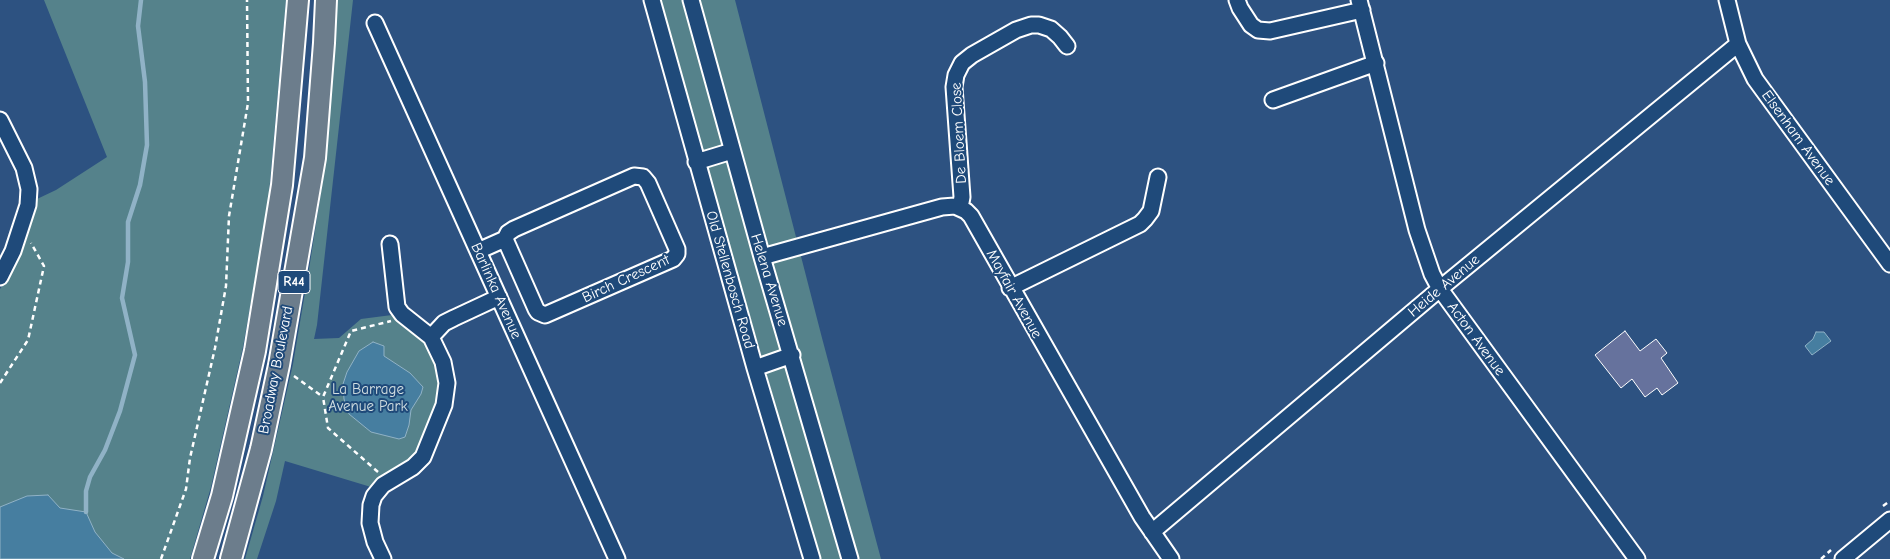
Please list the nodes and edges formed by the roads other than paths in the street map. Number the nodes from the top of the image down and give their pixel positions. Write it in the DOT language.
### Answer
graph roads {
  1 [pos="298,0"];
  2 [pos="326,0"];
  3 [pos="652,0"];
  4 [pos="691,0"];
  5 [pos="1237,0"];
  6 [pos="1727,0"];
  7 [pos="1361,5"];
  8 [pos="375,23"];
  9 [pos="1738,44"];
  10 [pos="1067,46"];
  11 [pos="1376,63"];
  12 [pos="1273,100"];
  13 [pos="0,120"];
  14 [pos="732,152"];
  15 [pos="696,162"];
  16 [pos="1158,177"];
  17 [pos="960,208"];
  18 [pos="505,240"];
  19 [pos="390,244"];
  20 [pos="478,252"];
  21 [pos="762,257"];
  22 [pos="1890,264"];
  23 [pos="0,278"];
  24 [pos="1010,288"];
  25 [pos="1440,290"];
  26 [pos="499,297"];
  27 [pos="431,337"];
  28 [pos="792,355"];
  29 [pos="755,368"];
  30 [pos="1890,520"];
  31 [pos="1152,532"];
  32 [pos="203,559"];
  33 [pos="231,559"];
  34 [pos="383,559"];
  35 [pos="617,559"];
  36 [pos="812,559"];
  37 [pos="850,559"];
  38 [pos="1171,559"];
  39 [pos="1637,559"];
  40 [pos="1843,559"];
  1 -- 32 [label="main road, Broadway Boulevard / R44"];
  2 -- 33 [label="main road, Broadway Boulevard / R44"];
  3 -- 15 [label="street, Old Stellenbosch Road"];
  4 -- 14 [label="street, Helena Avenue"];
  5 -- 7 [label="street"];
  6 -- 9 [label="street, Elsenham Avenue"];
  7 -- 11 [label="street, Acton Avenue"];
  8 -- 20 [label="street, Barlinka Avenue"];
  9 -- 22 [label="street, Elsenham Avenue"];
  9 -- 25 [label="street, Heide Avenue"];
  10 -- 17 [label="street, De Bloem Close"];
  11 -- 12 [label="street"];
  11 -- 25 [label="street, Acton Avenue"];
  13 -- 23 [label="street"];
  14 -- 15 [label="street"];
  14 -- 21 [label="street, Helena Avenue"];
  15 -- 29 [label="street, Old Stellenbosch Road"];
  16 -- 24 [label="street"];
  17 -- 21 [label="street"];
  17 -- 24 [label="street, Mayfair Avenue"];
  18 -- 18 [label="street, Birch Crescent"];
  18 -- 20 [label="street, Birch Crescent"];
  19 -- 27 [label="street"];
  20 -- 26 [label="street, Barlinka Avenue"];
  21 -- 28 [label="street, Helena Avenue"];
  24 -- 31 [label="street, Mayfair Avenue"];
  25 -- 31 [label="street, Heide Avenue"];
  25 -- 39 [label="street, Acton Avenue"];
  26 -- 27 [label="street"];
  26 -- 35 [label="street, Barlinka Avenue"];
  27 -- 34 [label="street"];
  28 -- 29 [label="street"];
  28 -- 37 [label="street, Helena Avenue"];
  29 -- 36 [label="street, Old Stellenbosch Road"];
  30 -- 40 [label="street"];
  31 -- 38 [label="street, Mayfair Avenue"];
}
